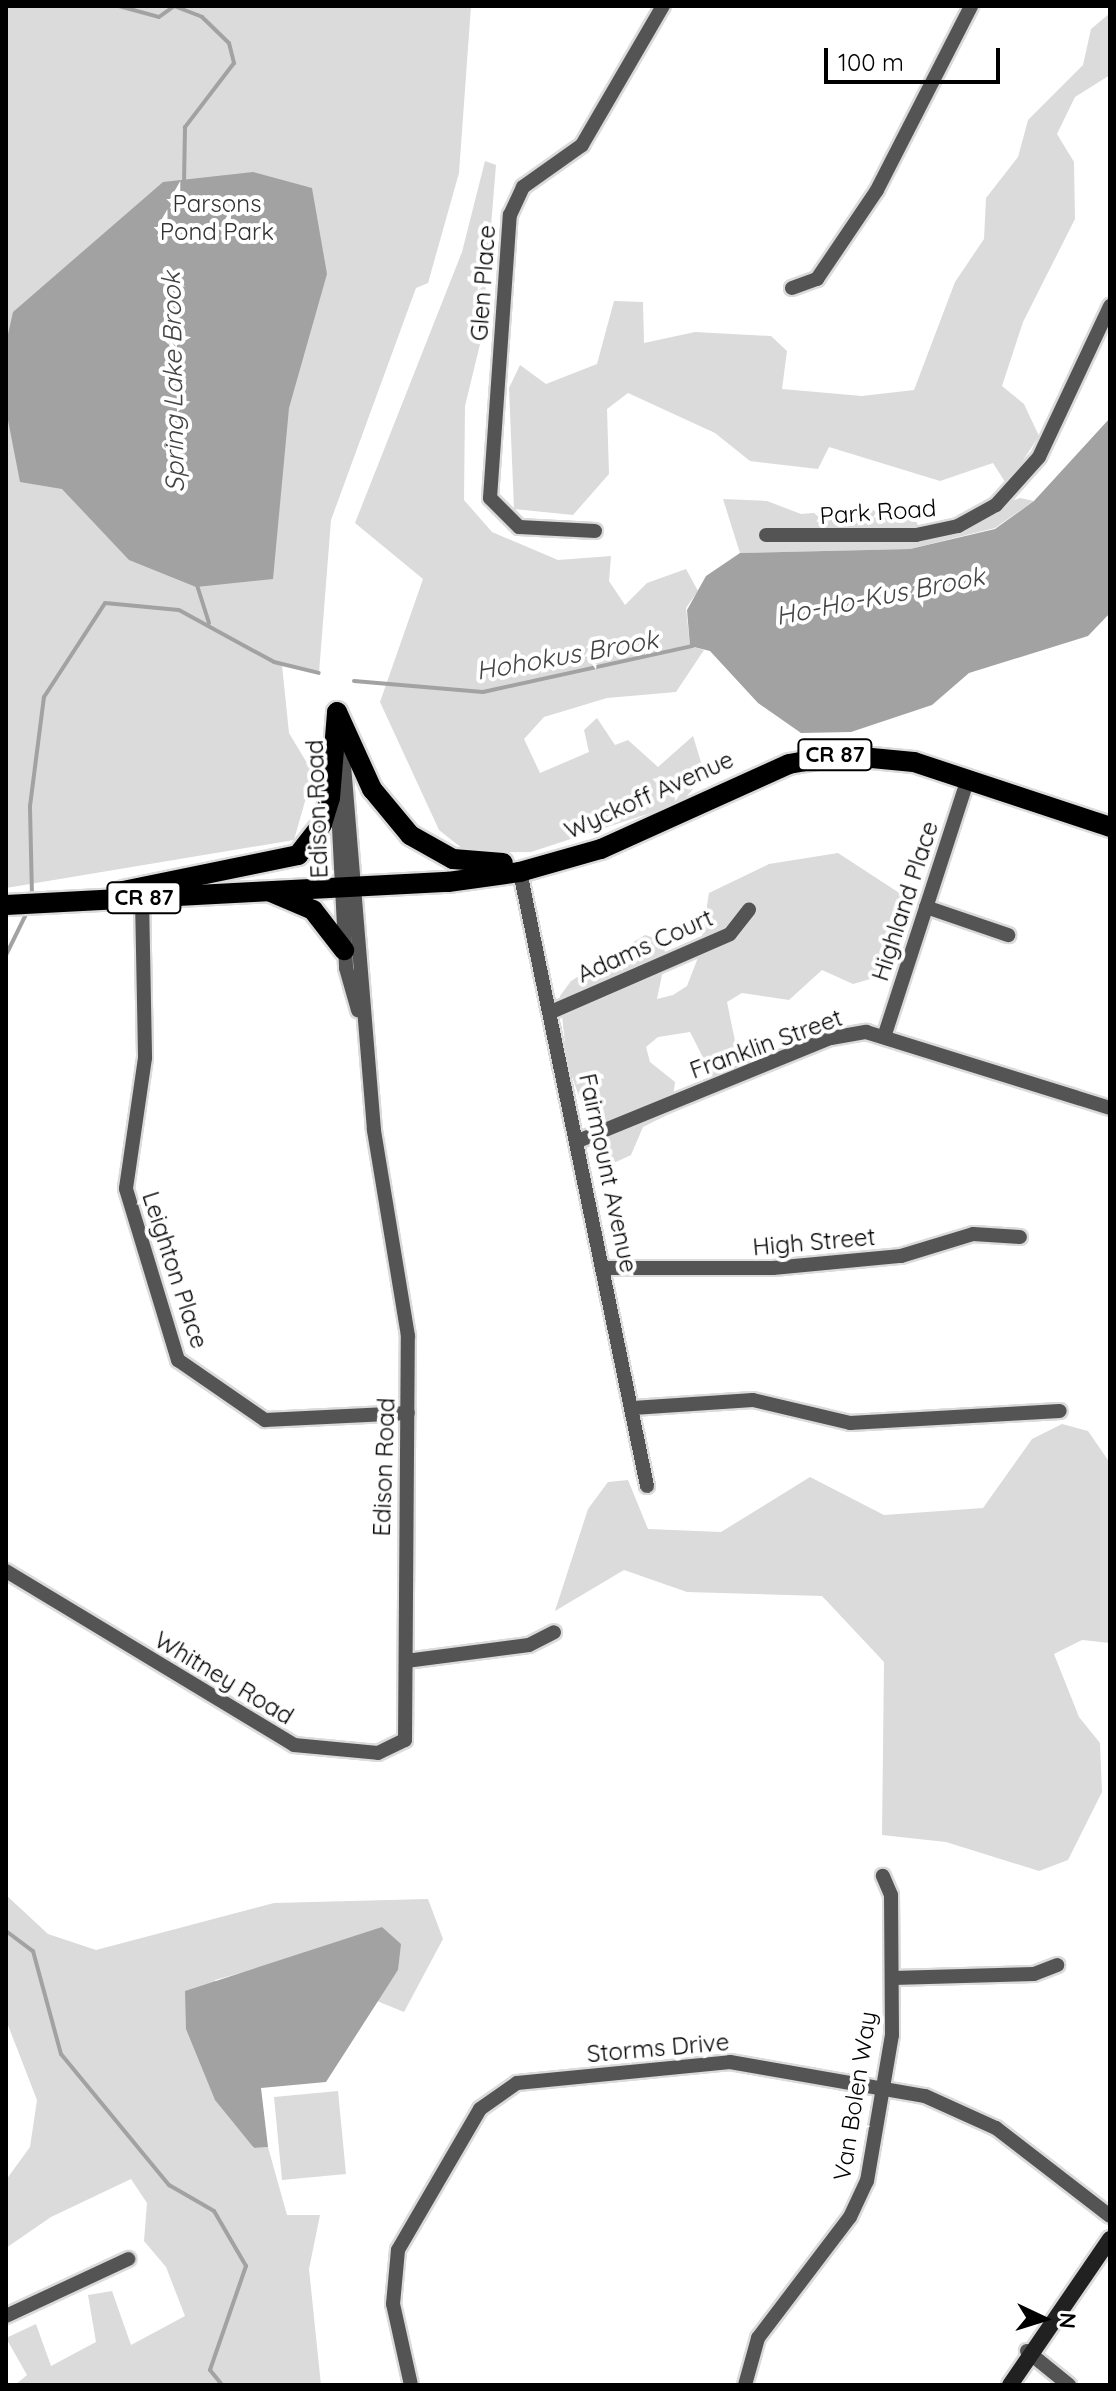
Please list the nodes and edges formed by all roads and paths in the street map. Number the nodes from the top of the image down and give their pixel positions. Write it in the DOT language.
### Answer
graph roads {
  1 [pos="663,6"];
  2 [pos="971,6"];
  3 [pos="792,288"];
  4 [pos="1110,306"];
  5 [pos="595,531"];
  6 [pos="766,535"];
  7 [pos="337,712"];
  8 [pos="967,781"];
  9 [pos="1110,827"];
  10 [pos="558,862"];
  11 [pos="520,872"];
  12 [pos="349,885"];
  13 [pos="267,890"];
  14 [pos="142,898"];
  15 [pos="89,901"];
  16 [pos="22,905"];
  17 [pos="926,907"];
  18 [pos="749,910"];
  19 [pos="1008,935"];
  20 [pos="344,950"];
  21 [pos="551,1012"];
  22 [pos="885,1034"];
  23 [pos="366,1037"];
  24 [pos="1110,1108"];
  25 [pos="578,1141"];
  26 [pos="1020,1237"];
  27 [pos="608,1268"];
  28 [pos="633,1408"];
  29 [pos="1060,1411"];
  30 [pos="408,1413"];
  31 [pos="647,1486"];
  32 [pos="6,1571"];
  33 [pos="554,1632"];
  34 [pos="406,1661"];
  35 [pos="883,1876"];
  36 [pos="1057,1965"];
  37 [pos="893,1978"];
  38 [pos="883,2088"];
  39 [pos="1110,2216"];
  40 [pos="1110,2239"];
  41 [pos="128,2259"];
  42 [pos="6,2316"];
  43 [pos="1027,2351"];
  44 [pos="411,2385"];
  45 [pos="745,2385"];
  46 [pos="1010,2385"];
  47 [pos="1069,2385"];
  1 -- 5 [label="street, Glen Place"];
  2 -- 3 [label="street"];
  4 -- 6 [label="street, Park Road"];
  7 -- 10 [label="main road"];
  7 -- 12 [label="street, Edison Road"];
  7 -- 15 [label="main road"];
  8 -- 9 [label="main road, Wyckoff Avenue / CR 87"];
  8 -- 10 [label="main road, Wyckoff Avenue / CR 87"];
  8 -- 17 [label="street, Highland Place"];
  10 -- 11 [label="main road, Wyckoff Avenue / CR 87"];
  11 -- 12 [label="main road, Wyckoff Avenue / CR 87"];
  11 -- 21 [label="street, Fairmount Avenue"];
  12 -- 13 [label="main road, Wyckoff Avenue / CR 87"];
  12 -- 20 [label="street, Edison Road"];
  12 -- 23 [label="street, Edison Road"];
  13 -- 14 [label="main road, Wyckoff Avenue / CR 87"];
  13 -- 20 [label="main road"];
  14 -- 15 [label="main road, Wyckoff Avenue / CR 87"];
  14 -- 30 [label="street, Leighton Place"];
  15 -- 16 [label="main road, Wyckoff Avenue / CR 87"];
  17 -- 19 [label="street"];
  17 -- 22 [label="street, Highland Place"];
  18 -- 21 [label="street, Adams Court"];
  20 -- 23 [label="street, Edison Road"];
  21 -- 25 [label="street, Fairmount Avenue"];
  22 -- 24 [label="street, Franklin Street"];
  22 -- 25 [label="street, Franklin Street"];
  23 -- 30 [label="street, Edison Road"];
  25 -- 27 [label="street, Fairmount Avenue"];
  26 -- 27 [label="street, High Street"];
  27 -- 28 [label="street, Fairmount Avenue"];
  28 -- 29 [label="street"];
  28 -- 31 [label="street, Fairmount Avenue"];
  30 -- 34 [label="street, Edison Road"];
  32 -- 34 [label="street, Whitney Road"];
  33 -- 34 [label="street"];
  35 -- 37 [label="street, Van Bolen Way"];
  36 -- 37 [label="street"];
  37 -- 38 [label="street, Van Bolen Way"];
  38 -- 39 [label="street, Storms Drive"];
  38 -- 44 [label="street, Storms Drive"];
  38 -- 45 [label="street, Van Bolen Way"];
  40 -- 43 [label="main road"];
  41 -- 42 [label="street"];
  43 -- 46 [label="main road"];
  43 -- 47 [label="street"];
}
